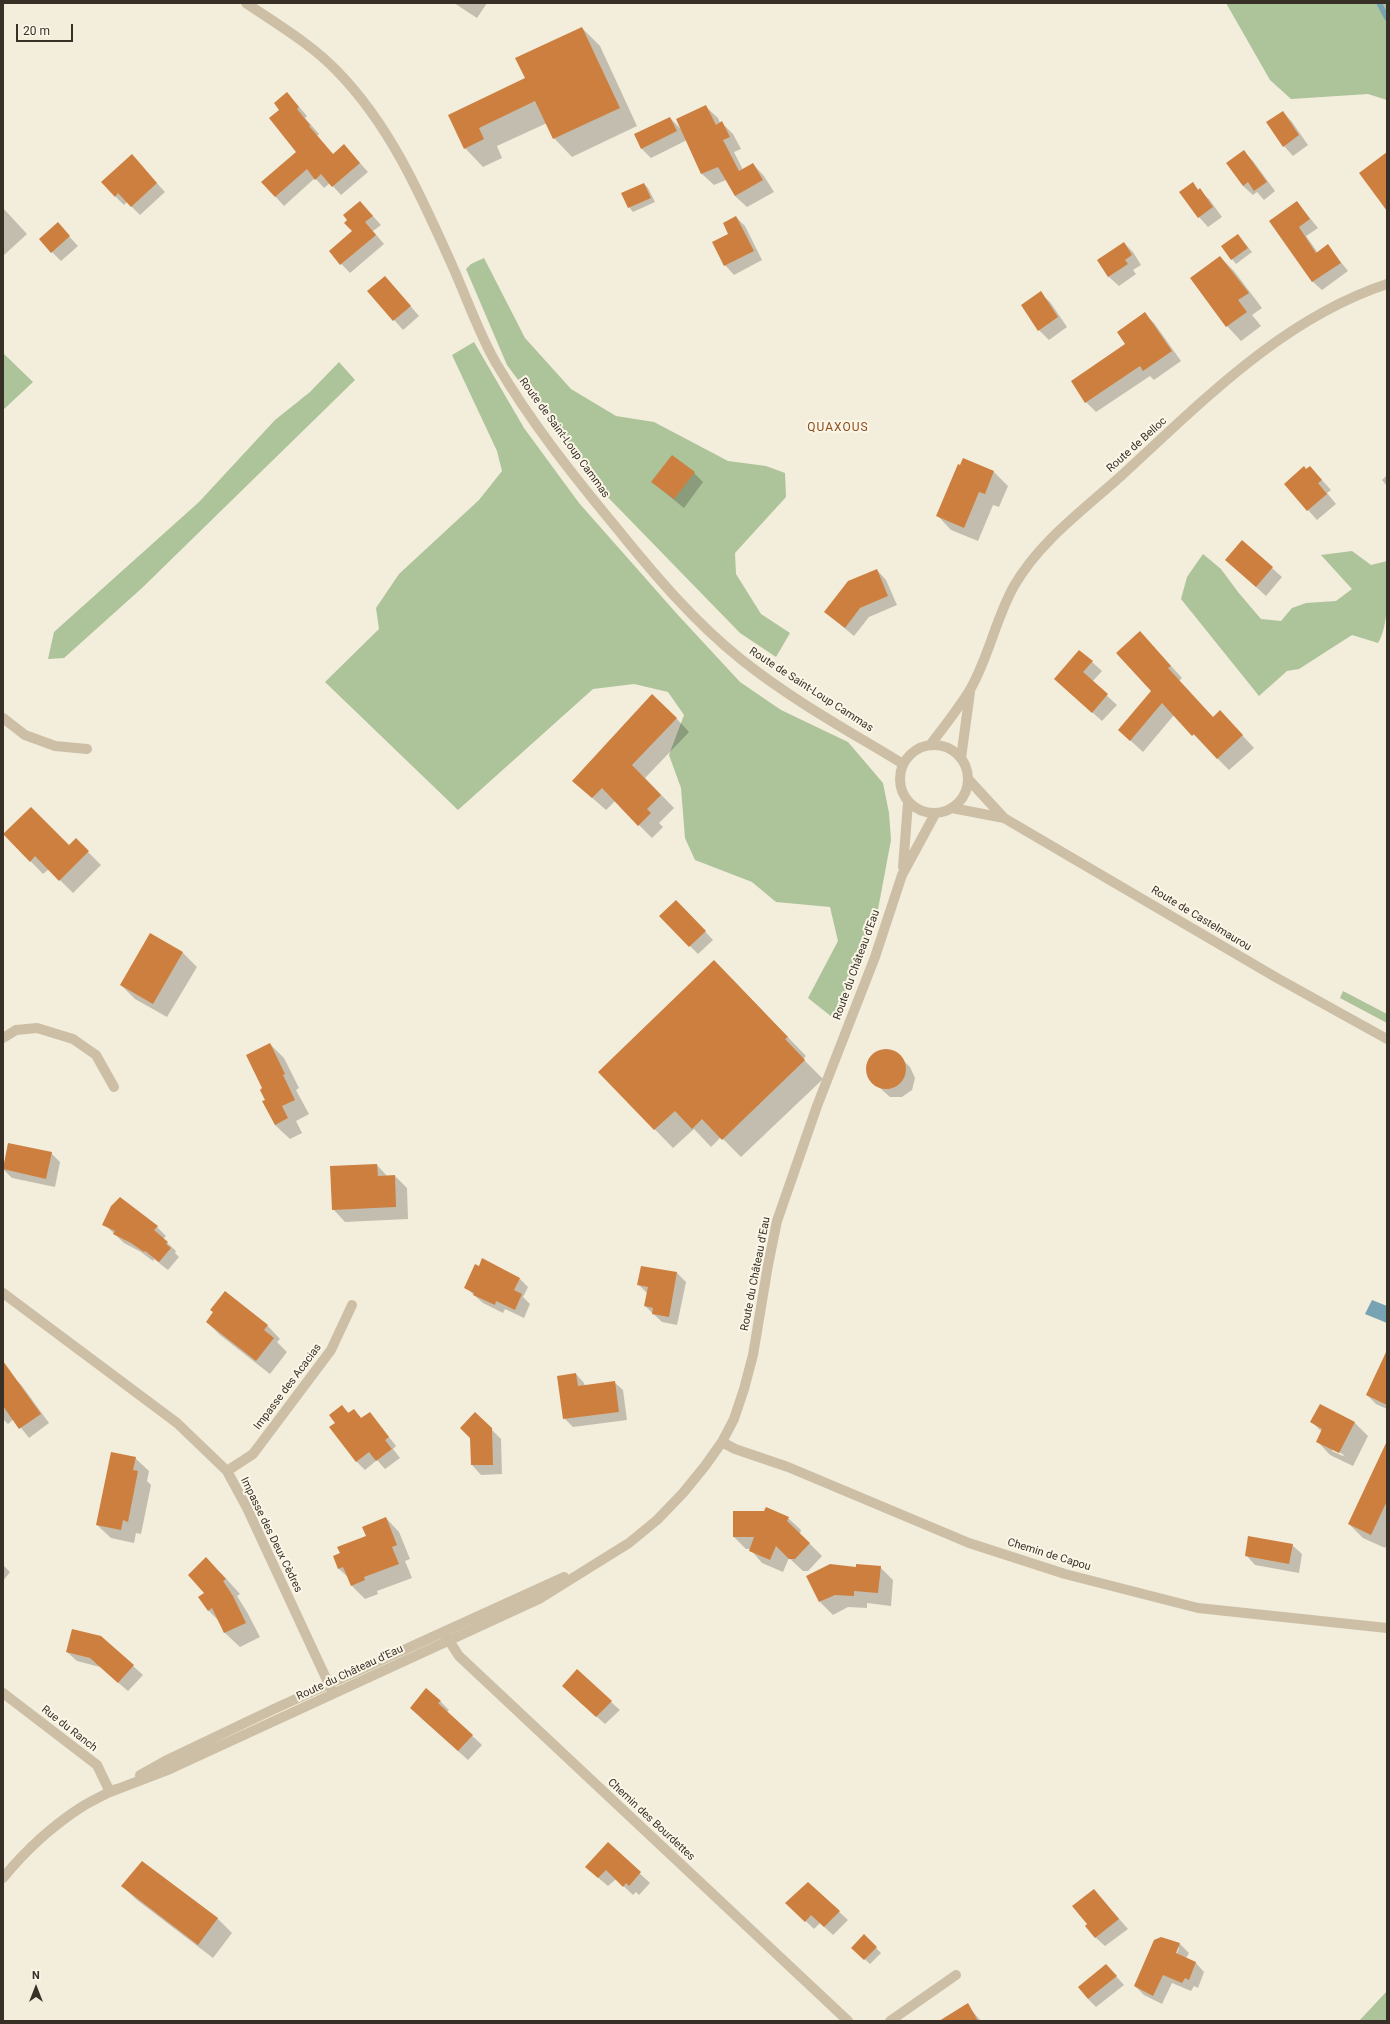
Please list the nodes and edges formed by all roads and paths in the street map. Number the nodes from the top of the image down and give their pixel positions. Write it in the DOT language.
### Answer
graph roads {
  1 [pos="246,3"];
  2 [pos="1387,284"];
  3 [pos="971,688"];
  4 [pos="3,718"];
  5 [pos="930,745"];
  6 [pos="87,749"];
  7 [pos="961,758"];
  8 [pos="903,764"];
  9 [pos="968,779"];
  10 [pos="908,803"];
  11 [pos="952,808"];
  12 [pos="935,814"];
  13 [pos="1004,818"];
  14 [pos="902,875"];
  15 [pos="3,1038"];
  16 [pos="1387,1039"];
  17 [pos="114,1087"];
  18 [pos="3,1293"];
  19 [pos="352,1305"];
  20 [pos="722,1442"];
  21 [pos="227,1471"];
  22 [pos="1387,1628"];
  23 [pos="446,1637"];
  24 [pos="331,1690"];
  25 [pos="3,1693"];
  26 [pos="110,1792"];
  27 [pos="3,1878"];
  28 [pos="956,1975"];
  29 [pos="848,2021"];
  30 [pos="890,2021"];
  1 -- 8 [label="street, Route de Saint-Loup Cammas"];
  2 -- 3 [label="street, Route de Belloc"];
  3 -- 5 [label="street, Route de Belloc"];
  3 -- 7 [label="street, Route de Belloc"];
  4 -- 6 [label="street"];
  5 -- 7 [label="street"];
  5 -- 8 [label="street"];
  7 -- 9 [label="street, Route de Belloc"];
  8 -- 10 [label="street"];
  9 -- 11 [label="street"];
  9 -- 13 [label="street, Route de Castelmaurou"];
  10 -- 12 [label="street"];
  10 -- 14 [label="street, Route du Château d'Eau"];
  11 -- 12 [label="street"];
  11 -- 13 [label="street, Route de Castelmaurou"];
  12 -- 14 [label="street, Route du Château d'Eau"];
  13 -- 16 [label="street, Route de Castelmaurou"];
  14 -- 20 [label="street, Route du Château d'Eau"];
  15 -- 17 [label="street"];
  18 -- 21 [label="street, Impasse des Deux Cèdres"];
  19 -- 21 [label="street, Impasse des Acacias"];
  20 -- 22 [label="street, Chemin de Capou"];
  20 -- 23 [label="street, Route du Château d'Eau"];
  21 -- 24 [label="street, Impasse des Deux Cèdres"];
  23 -- 24 [label="street, Route du Château d'Eau"];
  23 -- 29 [label="street, Chemin des Bourdettes"];
  24 -- 26 [label="street, Route du Château d'Eau"];
  25 -- 26 [label="street, Rue du Ranch"];
  26 -- 27 [label="street, Route du Château d'Eau"];
  28 -- 30 [label="street"];
}
